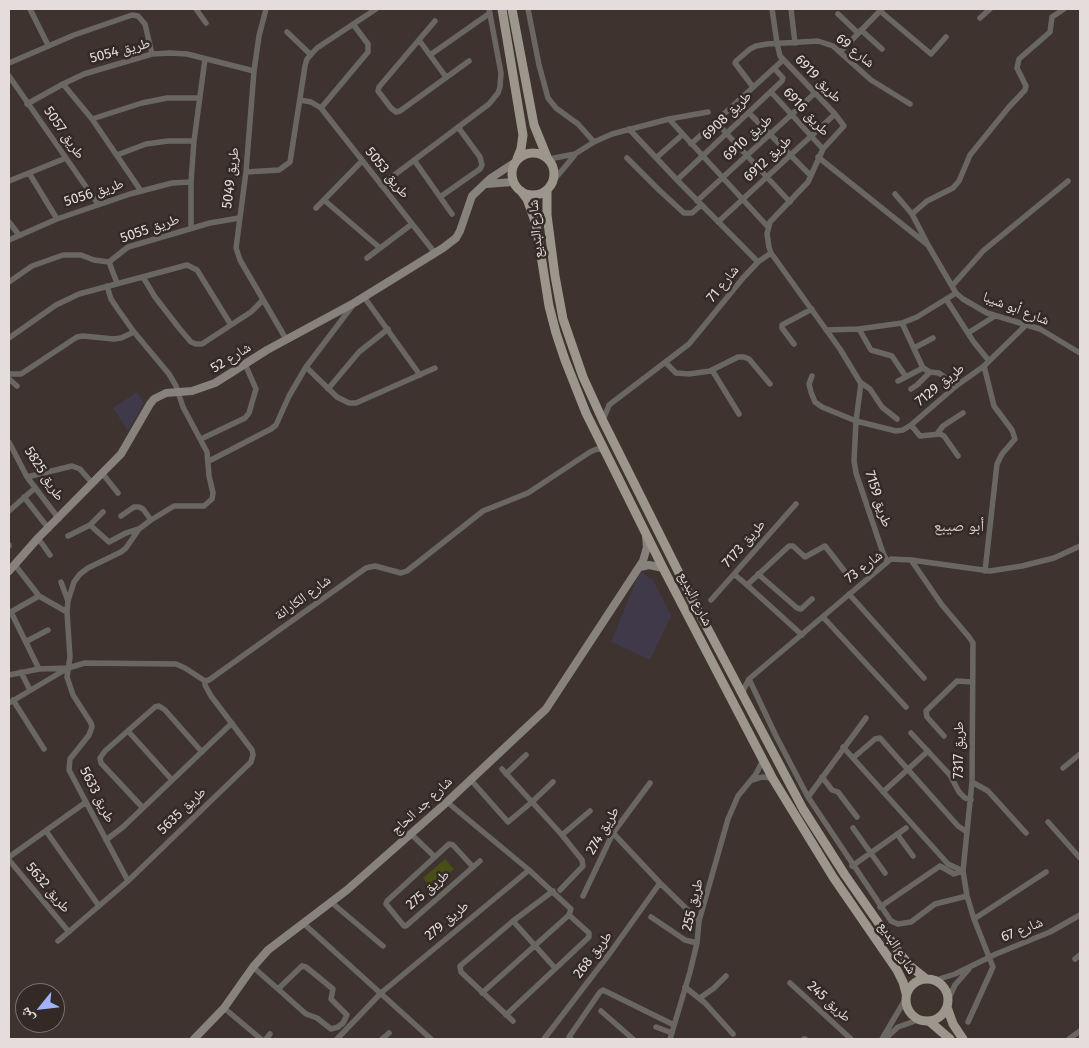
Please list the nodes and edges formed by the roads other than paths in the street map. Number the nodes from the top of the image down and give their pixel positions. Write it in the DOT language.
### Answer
graph roads {
  1 [pos="30,9"];
  2 [pos="196,9"];
  3 [pos="266,9"];
  4 [pos="376,9"];
  5 [pos="502,9"];
  6 [pos="512,9"];
  7 [pos="528,9"];
  8 [pos="772,9"];
  9 [pos="791,9"];
  10 [pos="990,9"];
  11 [pos="1064,9"];
  12 [pos="881,10"];
  13 [pos="490,11"];
  14 [pos="838,14"];
  15 [pos="980,18"];
  16 [pos="435,20"];
  17 [pos="206,23"];
  18 [pos="353,24"];
  19 [pos="287,32"];
  20 [pos="860,32"];
  21 [pos="946,37"];
  22 [pos="419,40"];
  23 [pos="777,43"];
  24 [pos="795,43"];
  25 [pos="48,46"];
  26 [pos="882,49"];
  27 [pos="840,52"];
  28 [pos="152,54"];
  29 [pos="310,54"];
  30 [pos="430,55"];
  31 [pos="204,59"];
  32 [pos="783,60"];
  33 [pos="469,61"];
  34 [pos="9,63"];
  35 [pos="774,68"];
  36 [pos="254,71"];
  37 [pos="9,76"];
  38 [pos="446,77"];
  39 [pos="63,84"];
  40 [pos="753,87"];
  41 [pos="771,92"];
  42 [pos="815,93"];
  43 [pos="200,98"];
  44 [pos="300,100"];
  45 [pos="27,104"];
  46 [pos="910,104"];
  47 [pos="320,108"];
  48 [pos="708,112"];
  49 [pos="748,114"];
  50 [pos="835,114"];
  51 [pos="792,115"];
  52 [pos="92,119"];
  53 [pos="669,119"];
  54 [pos="715,121"];
  55 [pos="458,127"];
  56 [pos="630,129"];
  57 [pos="727,134"];
  58 [pos="770,134"];
  59 [pos="682,135"];
  60 [pos="811,136"];
  61 [pos="194,141"];
  62 [pos="594,142"];
  63 [pos="690,144"];
  64 [pos="823,149"];
  65 [pos="575,154"];
  66 [pos="117,155"];
  67 [pos="790,155"];
  68 [pos="747,156"];
  69 [pos="703,157"];
  70 [pos="818,157"];
  71 [pos="66,158"];
  72 [pos="548,158"];
  73 [pos="627,158"];
  74 [pos="656,158"];
  75 [pos="414,160"];
  76 [pos="362,161"];
  77 [pos="515,161"];
  78 [pos="246,172"];
  79 [pos="29,173"];
  80 [pos="811,176"];
  81 [pos="766,177"];
  82 [pos="722,178"];
  83 [pos="554,180"];
  84 [pos="677,180"];
  85 [pos="9,181"];
  86 [pos="1068,181"];
  87 [pos="191,182"];
  88 [pos="513,182"];
  89 [pos="381,185"];
  90 [pos="484,185"];
  91 [pos="547,190"];
  92 [pos="141,191"];
  93 [pos="521,192"];
  94 [pos="895,194"];
  95 [pos="440,198"];
  96 [pos="324,200"];
  97 [pos="742,200"];
  98 [pos="790,202"];
  99 [pos="699,203"];
  100 [pos="98,204"];
  101 [pos="316,208"];
  102 [pos="452,214"];
  103 [pos="912,214"];
  104 [pos="239,218"];
  105 [pos="57,219"];
  106 [pos="9,222"];
  107 [pos="718,222"];
  108 [pos="412,224"];
  109 [pos="768,227"];
  110 [pos="191,228"];
  111 [pos="19,235"];
  112 [pos="9,240"];
  113 [pos="928,245"];
  114 [pos="380,248"];
  115 [pos="435,253"];
  116 [pos="772,253"];
  117 [pos="367,258"];
  118 [pos="109,262"];
  119 [pos="758,262"];
  120 [pos="143,277"];
  121 [pos="9,282"];
  122 [pos="118,283"];
  123 [pos="107,286"];
  124 [pos="952,286"];
  125 [pos="956,293"];
  126 [pos="364,297"];
  127 [pos="946,299"];
  128 [pos="263,300"];
  129 [pos="354,303"];
  130 [pos="812,309"];
  131 [pos="995,316"];
  132 [pos="902,323"];
  133 [pos="231,325"];
  134 [pos="1026,325"];
  135 [pos="388,329"];
  136 [pos="859,329"];
  137 [pos="826,330"];
  138 [pos="134,332"];
  139 [pos="968,333"];
  140 [pos="9,338"];
  141 [pos="933,338"];
  142 [pos="286,339"];
  143 [pos="794,344"];
  144 [pos="914,348"];
  145 [pos="1080,353"];
  146 [pos="989,361"];
  147 [pos="666,363"];
  148 [pos="245,364"];
  149 [pos="984,366"];
  150 [pos="306,367"];
  151 [pos="435,368"];
  152 [pos="923,368"];
  153 [pos="712,370"];
  154 [pos="930,372"];
  155 [pos="9,374"];
  156 [pos="420,375"];
  157 [pos="812,376"];
  158 [pos="906,377"];
  159 [pos="9,380"];
  160 [pos="898,381"];
  161 [pos="861,383"];
  162 [pos="770,384"];
  163 [pos="17,386"];
  164 [pos="956,386"];
  165 [pos="328,388"];
  166 [pos="911,389"];
  167 [pos="178,392"];
  168 [pos="594,402"];
  169 [pos="608,405"];
  170 [pos="963,413"];
  171 [pos="740,414"];
  172 [pos="897,418"];
  173 [pos="603,420"];
  174 [pos="856,421"];
  175 [pos="911,425"];
  176 [pos="937,434"];
  177 [pos="598,437"];
  178 [pos="201,439"];
  179 [pos="9,442"];
  180 [pos="605,450"];
  181 [pos="590,452"];
  182 [pos="958,456"];
  183 [pos="208,461"];
  184 [pos="102,473"];
  185 [pos="27,477"];
  186 [pos="92,483"];
  187 [pos="35,488"];
  188 [pos="118,493"];
  189 [pos="24,497"];
  190 [pos="796,504"];
  191 [pos="9,511"];
  192 [pos="103,512"];
  193 [pos="121,516"];
  194 [pos="59,519"];
  195 [pos="151,520"];
  196 [pos="90,525"];
  197 [pos="49,529"];
  198 [pos="139,529"];
  199 [pos="646,532"];
  200 [pos="68,536"];
  201 [pos="38,538"];
  202 [pos="1080,546"];
  203 [pos="50,555"];
  204 [pos="911,560"];
  205 [pos="887,561"];
  206 [pos="15,565"];
  207 [pos="640,567"];
  208 [pos="663,568"];
  209 [pos="9,571"];
  210 [pos="985,571"];
  211 [pos="758,574"];
  212 [pos="735,575"];
  213 [pos="850,578"];
  214 [pos="61,582"];
  215 [pos="747,585"];
  216 [pos="849,594"];
  217 [pos="39,596"];
  218 [pos="812,598"];
  219 [pos="711,600"];
  220 [pos="68,601"];
  221 [pos="10,612"];
  222 [pos="67,612"];
  223 [pos="823,617"];
  224 [pos="48,630"];
  225 [pos="802,635"];
  226 [pos="27,641"];
  227 [pos="68,668"];
  228 [pos="39,669"];
  229 [pos="20,672"];
  230 [pos="9,675"];
  231 [pos="732,677"];
  232 [pos="924,678"];
  233 [pos="749,679"];
  234 [pos="205,681"];
  235 [pos="972,682"];
  236 [pos="30,690"];
  237 [pos="742,696"];
  238 [pos="11,702"];
  239 [pos="906,707"];
  240 [pos="866,718"];
  241 [pos="232,723"];
  242 [pos="128,731"];
  243 [pos="911,733"];
  244 [pos="944,736"];
  245 [pos="843,747"];
  246 [pos="44,750"];
  247 [pos="928,751"];
  248 [pos="202,752"];
  249 [pos="1080,754"];
  250 [pos="526,755"];
  251 [pos="853,758"];
  252 [pos="763,760"];
  253 [pos="1063,768"];
  254 [pos="908,770"];
  255 [pos="822,777"];
  256 [pos="470,779"];
  257 [pos="773,779"];
  258 [pos="172,780"];
  259 [pos="751,780"];
  260 [pos="553,782"];
  261 [pos="650,782"];
  262 [pos="972,782"];
  263 [pos="883,792"];
  264 [pos="808,797"];
  265 [pos="971,800"];
  266 [pos="86,802"];
  267 [pos="447,802"];
  268 [pos="532,802"];
  269 [pos="142,808"];
  270 [pos="590,811"];
  271 [pos="857,816"];
  272 [pos="1048,822"];
  273 [pos="853,828"];
  274 [pos="906,828"];
  275 [pos="46,831"];
  276 [pos="967,832"];
  277 [pos="613,833"];
  278 [pos="1026,833"];
  279 [pos="411,834"];
  280 [pos="897,834"];
  281 [pos="562,835"];
  282 [pos="106,840"];
  283 [pos="871,852"];
  284 [pos="912,856"];
  285 [pos="9,858"];
  286 [pos="435,858"];
  287 [pos="1080,858"];
  288 [pos="480,861"];
  289 [pos="852,866"];
  290 [pos="472,868"];
  291 [pos="529,870"];
  292 [pos="963,871"];
  293 [pos="1046,872"];
  294 [pos="884,873"];
  295 [pos="128,881"];
  296 [pos="660,883"];
  297 [pos="556,890"];
  298 [pos="583,896"];
  299 [pos="967,896"];
  300 [pos="331,902"];
  301 [pos="99,906"];
  302 [pos="880,907"];
  303 [pos="570,912"];
  304 [pos="1080,915"];
  305 [pos="651,917"];
  306 [pos="974,919"];
  307 [pos="514,921"];
  308 [pos="699,921"];
  309 [pos="302,924"];
  310 [pos="69,932"];
  311 [pos="58,942"];
  312 [pos="697,943"];
  313 [pos="535,945"];
  314 [pos="382,946"];
  315 [pos="990,957"];
  316 [pos="972,966"];
  317 [pos="253,967"];
  318 [pos="555,968"];
  319 [pos="726,976"];
  320 [pos="925,978"];
  321 [pos="936,980"];
  322 [pos="790,983"];
  323 [pos="686,987"];
  324 [pos="278,988"];
  325 [pos="381,993"];
  326 [pos="482,993"];
  327 [pos="906,996"];
  328 [pos="700,998"];
  329 [pos="948,1004"];
  330 [pos="224,1008"];
  331 [pos="601,1011"];
  332 [pos="506,1015"];
  333 [pos="918,1020"];
  334 [pos="513,1021"];
  335 [pos="929,1021"];
  336 [pos="968,1022"];
  337 [pos="674,1025"];
  338 [pos="656,1027"];
  339 [pos="1080,1031"];
  340 [pos="389,1033"];
  341 [pos="733,1034"];
  342 [pos="671,1036"];
  343 [pos="569,1038"];
  344 [pos="194,1039"];
  345 [pos="261,1039"];
  346 [pos="338,1039"];
  347 [pos="382,1039"];
  348 [pos="432,1039"];
  349 [pos="544,1039"];
  350 [pos="633,1039"];
  351 [pos="851,1039"];
  352 [pos="884,1039"];
  353 [pos="950,1039"];
  354 [pos="963,1039"];
  355 [pos="1069,1039"];
  1 -- 25 [label="street"];
  2 -- 17 [label="street"];
  3 -- 36 [label="street, طريق 5049"];
  4 -- 18 [label="street"];
  5 -- 77 [label="main road"];
  6 -- 72 [label="main road"];
  7 -- 62 [label="street"];
  8 -- 23 [label="street"];
  9 -- 24 [label="street"];
  10 -- 15 [label="street"];
  11 -- 103 [label="street"];
  12 -- 20 [label="street"];
  12 -- 21 [label="street"];
  13 -- 30 [label="street"];
  13 -- 55 [label="street"];
  14 -- 20 [label="street"];
  16 -- 22 [label="street"];
  18 -- 29 [label="street"];
  18 -- 47 [label="street"];
  19 -- 29 [label="street"];
  20 -- 26 [label="street"];
  20 -- 27 [label="street"];
  22 -- 30 [label="street"];
  22 -- 38 [label="street"];
  23 -- 24 [label="street, شارع 69"];
  23 -- 32 [label="street"];
  23 -- 40 [label="street, شارع 69"];
  24 -- 27 [label="street, شارع 69"];
  25 -- 28 [label="street"];
  25 -- 34 [label="street"];
  27 -- 46 [label="street, شارع 69"];
  28 -- 31 [label="street, طريق 5054"];
  28 -- 39 [label="street, طريق 5054"];
  29 -- 44 [label="street"];
  30 -- 38 [label="street"];
  31 -- 36 [label="street, طريق 5054"];
  31 -- 43 [label="street, طريق 5055"];
  32 -- 35 [label="street"];
  32 -- 42 [label="street, طريق 6919"];
  33 -- 38 [label="street"];
  35 -- 40 [label="street"];
  35 -- 41 [label="street, طريق 6908"];
  36 -- 78 [label="street, طريق 5049"];
  37 -- 45 [label="street, طريق 5057"];
  39 -- 45 [label="street, طريق 5054"];
  39 -- 52 [label="street"];
  40 -- 54 [label="street"];
  41 -- 49 [label="street, طريق 6908"];
  41 -- 51 [label="street, طريق 6916"];
  42 -- 50 [label="street, طريق 6919"];
  42 -- 51 [label="street, طريق 6910"];
  43 -- 52 [label="street"];
  43 -- 61 [label="street, طريق 5055"];
  44 -- 47 [label="street, طريق 5053"];
  44 -- 78 [label="street"];
  45 -- 71 [label="street, طريق 5057"];
  47 -- 76 [label="street, طريق 5053"];
  48 -- 53 [label="street"];
  49 -- 57 [label="street, طريق 6908"];
  49 -- 58 [label="street"];
  50 -- 60 [label="street, طريق 6912"];
  50 -- 64 [label="street"];
  51 -- 58 [label="street, طريق 6910"];
  51 -- 60 [label="street, طريق 6916"];
  52 -- 66 [label="street"];
  53 -- 56 [label="street"];
  53 -- 59 [label="street"];
  54 -- 57 [label="street"];
  54 -- 63 [label="street"];
  55 -- 75 [label="street"];
  55 -- 95 [label="street"];
  56 -- 62 [label="street"];
  56 -- 74 [label="street"];
  57 -- 68 [label="street"];
  57 -- 69 [label="street, طريق 6908"];
  58 -- 67 [label="street"];
  58 -- 68 [label="street, طريق 6910"];
  59 -- 63 [label="street"];
  59 -- 74 [label="street, طريق 6908"];
  60 -- 64 [label="street, طريق 6916"];
  60 -- 67 [label="street, طريق 6912"];
  61 -- 66 [label="street"];
  61 -- 87 [label="street, طريق 5055"];
  62 -- 65 [label="street"];
  63 -- 69 [label="street"];
  64 -- 70 [label="street"];
  65 -- 72 [label="street"];
  65 -- 83 [label="street"];
  66 -- 92 [label="street"];
  67 -- 80 [label="street"];
  67 -- 81 [label="street, طريق 6912"];
  68 -- 81 [label="street"];
  68 -- 82 [label="street, طريق 6910"];
  69 -- 82 [label="street"];
  69 -- 84 [label="street, طريق 6908"];
  70 -- 80 [label="street"];
  70 -- 113 [label="street"];
  71 -- 79 [label="street"];
  71 -- 100 [label="street, طريق 5057"];
  72 -- 77 [label="main road"];
  72 -- 83 [label="main road"];
  73 -- 99 [label="street"];
  74 -- 84 [label="street"];
  75 -- 89 [label="street"];
  75 -- 95 [label="street"];
  76 -- 89 [label="street, طريق 5053"];
  76 -- 96 [label="street"];
  77 -- 88 [label="main road"];
  77 -- 90 [label="street, شارع 52"];
  78 -- 104 [label="street, طريق 5049"];
  79 -- 85 [label="street"];
  79 -- 105 [label="street"];
  80 -- 98 [label="street"];
  81 -- 97 [label="street, طريق 6912"];
  81 -- 98 [label="street"];
  82 -- 97 [label="street"];
  82 -- 99 [label="street, طريق 6910"];
  83 -- 91 [label="main road"];
  84 -- 99 [label="street"];
  86 -- 124 [label="street"];
  87 -- 92 [label="street, طريق 5056"];
  87 -- 110 [label="street, طريق 5055"];
  88 -- 90 [label="street"];
  88 -- 93 [label="main road"];
  89 -- 108 [label="street, طريق 5053"];
  90 -- 115 [label="street, شارع 52"];
  91 -- 93 [label="main road"];
  91 -- 168 [label="main road, شارع البديع"];
  92 -- 100 [label="street, طريق 5056"];
  93 -- 177 [label="main road, شارع البديع"];
  94 -- 103 [label="street"];
  95 -- 102 [label="street"];
  96 -- 101 [label="street"];
  96 -- 114 [label="street"];
  97 -- 107 [label="street, طريق 6912"];
  97 -- 109 [label="street"];
  98 -- 109 [label="street"];
  99 -- 107 [label="street"];
  100 -- 105 [label="street, طريق 5056"];
  103 -- 113 [label="street"];
  104 -- 110 [label="street, طريق 5055"];
  104 -- 128 [label="street, طريق 5049"];
  105 -- 111 [label="street, طريق 5056"];
  106 -- 111 [label="street"];
  107 -- 119 [label="street"];
  108 -- 114 [label="street"];
  108 -- 115 [label="street, طريق 5053"];
  109 -- 116 [label="street"];
  110 -- 118 [label="street, طريق 5055"];
  111 -- 112 [label="street, طريق 5056"];
  113 -- 124 [label="street"];
  114 -- 117 [label="street"];
  115 -- 126 [label="street, شارع 52"];
  116 -- 119 [label="street, شارع 71"];
  116 -- 130 [label="street"];
  118 -- 121 [label="street"];
  118 -- 122 [label="street"];
  119 -- 147 [label="street, شارع 71"];
  120 -- 122 [label="street"];
  120 -- 133 [label="street"];
  120 -- 133 [label="street"];
  122 -- 123 [label="street"];
  123 -- 138 [label="street"];
  123 -- 140 [label="street"];
  124 -- 125 [label="street"];
  125 -- 127 [label="street"];
  125 -- 131 [label="street, شارع أبو شيبا"];
  126 -- 129 [label="street, شارع 52"];
  126 -- 135 [label="street"];
  127 -- 132 [label="street"];
  127 -- 139 [label="street"];
  128 -- 133 [label="street"];
  128 -- 142 [label="street, طريق 5049"];
  129 -- 142 [label="street, شارع 52"];
  129 -- 150 [label="street"];
  130 -- 137 [label="street"];
  130 -- 143 [label="street"];
  131 -- 134 [label="street, شارع أبو شيبا"];
  131 -- 139 [label="street"];
  132 -- 136 [label="street"];
  132 -- 144 [label="street"];
  134 -- 145 [label="street, شارع أبو شيبا"];
  134 -- 146 [label="street, طريق 7129"];
  135 -- 156 [label="street"];
  135 -- 165 [label="street"];
  136 -- 137 [label="street"];
  136 -- 158 [label="street"];
  137 -- 161 [label="street"];
  138 -- 155 [label="street"];
  138 -- 167 [label="street"];
  139 -- 146 [label="street"];
  141 -- 144 [label="street"];
  142 -- 148 [label="street, شارع 52"];
  144 -- 152 [label="street"];
  146 -- 149 [label="street, طريق 7129"];
  147 -- 153 [label="street"];
  147 -- 169 [label="street, شارع 71"];
  148 -- 167 [label="street, شارع 52"];
  148 -- 178 [label="street"];
  149 -- 164 [label="street, طريق 7129"];
  149 -- 210 [label="street"];
  150 -- 165 [label="street"];
  150 -- 183 [label="street"];
  151 -- 156 [label="street"];
  152 -- 154 [label="street"];
  152 -- 158 [label="street"];
  153 -- 162 [label="street"];
  153 -- 171 [label="street"];
  154 -- 164 [label="street"];
  154 -- 166 [label="street"];
  156 -- 165 [label="street"];
  157 -- 174 [label="street, طريق 7129"];
  158 -- 160 [label="street"];
  159 -- 163 [label="street"];
  161 -- 172 [label="street"];
  161 -- 174 [label="street, طريق 7159"];
  164 -- 175 [label="street, طريق 7129"];
  167 -- 178 [label="street"];
  167 -- 184 [label="street, شارع 52"];
  168 -- 169 [label="street"];
  168 -- 173 [label="main road, شارع البديع"];
  169 -- 173 [label="street"];
  170 -- 176 [label="street"];
  173 -- 231 [label="main road, شارع البديع"];
  174 -- 175 [label="street, طريق 7129"];
  174 -- 205 [label="street, طريق 7159"];
  175 -- 176 [label="street"];
  176 -- 182 [label="street"];
  177 -- 180 [label="main road, شارع البديع"];
  177 -- 181 [label="street, شارع الكارانة"];
  178 -- 183 [label="street"];
  179 -- 185 [label="street, طريق 5825"];
  180 -- 181 [label="street, شارع الكارانة"];
  180 -- 199 [label="main road, شارع البديع"];
  181 -- 234 [label="street, شارع الكارانة"];
  183 -- 195 [label="street"];
  184 -- 186 [label="street, شارع 52"];
  184 -- 188 [label="street"];
  185 -- 186 [label="street"];
  185 -- 187 [label="street, طريق 5825"];
  186 -- 194 [label="street, شارع 52"];
  187 -- 189 [label="street"];
  187 -- 194 [label="street, طريق 5825"];
  189 -- 191 [label="street"];
  189 -- 197 [label="street"];
  190 -- 212 [label="street, طريق 7173"];
  192 -- 196 [label="street"];
  193 -- 195 [label="street"];
  194 -- 197 [label="street, شارع 52"];
  195 -- 198 [label="street"];
  196 -- 198 [label="street"];
  196 -- 200 [label="street"];
  197 -- 201 [label="street, شارع 52"];
  198 -- 220 [label="street"];
  199 -- 207 [label="street, شارع جد الحاج"];
  199 -- 208 [label="main road, شارع البديع"];
  201 -- 203 [label="street"];
  201 -- 206 [label="street, شارع 52"];
  202 -- 210 [label="street, شارع 73"];
  204 -- 205 [label="street, شارع 73"];
  204 -- 210 [label="street, شارع 73"];
  204 -- 235 [label="street, طريق 7317"];
  205 -- 216 [label="street, شارع 73"];
  206 -- 209 [label="street, شارع 52"];
  206 -- 217 [label="street"];
  207 -- 208 [label="street"];
  207 -- 256 [label="street, شارع جد الحاج"];
  208 -- 252 [label="main road, شارع البديع"];
  211 -- 213 [label="street"];
  211 -- 215 [label="street"];
  211 -- 218 [label="street"];
  212 -- 215 [label="street"];
  212 -- 219 [label="street, طريق 7173"];
  214 -- 220 [label="street"];
  215 -- 225 [label="street"];
  216 -- 223 [label="street, شارع 73"];
  216 -- 232 [label="street"];
  217 -- 221 [label="street"];
  217 -- 222 [label="street"];
  220 -- 222 [label="street"];
  221 -- 226 [label="street"];
  222 -- 227 [label="street"];
  223 -- 225 [label="street, شارع 73"];
  223 -- 239 [label="street"];
  224 -- 226 [label="street"];
  225 -- 233 [label="street, شارع 73"];
  226 -- 228 [label="street"];
  227 -- 228 [label="street"];
  227 -- 234 [label="street"];
  227 -- 236 [label="street"];
  227 -- 266 [label="street, طريق 5633"];
  228 -- 229 [label="street"];
  229 -- 230 [label="street"];
  229 -- 236 [label="street"];
  231 -- 233 [label="street"];
  231 -- 237 [label="main road, شارع البديع"];
  233 -- 237 [label="street, شارع 73"];
  233 -- 264 [label="street"];
  234 -- 241 [label="street, طريق 5635"];
  235 -- 244 [label="street"];
  235 -- 262 [label="street, طريق 7317"];
  236 -- 238 [label="street"];
  237 -- 320 [label="main road, شارع البديع"];
  238 -- 246 [label="street"];
  240 -- 245 [label="street"];
  241 -- 248 [label="street"];
  241 -- 295 [label="street, طريق 5635"];
  242 -- 248 [label="street"];
  242 -- 258 [label="street"];
  242 -- 269 [label="street"];
  243 -- 247 [label="street"];
  245 -- 251 [label="street"];
  245 -- 255 [label="street"];
  247 -- 254 [label="street"];
  247 -- 265 [label="street"];
  248 -- 258 [label="street"];
  249 -- 253 [label="street"];
  250 -- 268 [label="street"];
  251 -- 254 [label="street"];
  251 -- 263 [label="street"];
  252 -- 257 [label="main road, شارع البديع"];
  252 -- 259 [label="street, طريق 255"];
  254 -- 263 [label="street"];
  254 -- 276 [label="street"];
  255 -- 264 [label="street"];
  255 -- 271 [label="street"];
  256 -- 267 [label="street, شارع جد الحاج"];
  256 -- 268 [label="street"];
  257 -- 259 [label="street"];
  257 -- 327 [label="main road, شارع البديع"];
  258 -- 269 [label="street"];
  259 -- 308 [label="street, طريق 255"];
  260 -- 268 [label="street"];
  261 -- 277 [label="street, طريق 274"];
  262 -- 265 [label="street, طريق 7317"];
  262 -- 278 [label="street"];
  263 -- 292 [label="street"];
  264 -- 289 [label="street"];
  265 -- 276 [label="street, طريق 7317"];
  266 -- 275 [label="street, طريق 5632"];
  266 -- 282 [label="street, طريق 5633"];
  267 -- 279 [label="street, شارع جد الحاج"];
  267 -- 291 [label="street"];
  268 -- 281 [label="street"];
  269 -- 282 [label="street"];
  270 -- 281 [label="street"];
  272 -- 287 [label="street"];
  273 -- 283 [label="street"];
  274 -- 280 [label="street"];
  275 -- 285 [label="street, طريق 5632"];
  275 -- 301 [label="street, طريق 5632"];
  276 -- 292 [label="street, طريق 7317"];
  277 -- 296 [label="street"];
  277 -- 298 [label="street, طريق 274"];
  279 -- 286 [label="street, طريق 275"];
  279 -- 300 [label="street, شارع جد الحاج"];
  280 -- 283 [label="street"];
  280 -- 284 [label="street"];
  281 -- 297 [label="street"];
  282 -- 295 [label="street, طريق 5633"];
  283 -- 289 [label="street"];
  283 -- 294 [label="street"];
  285 -- 310 [label="street, طريق 5632"];
  286 -- 290 [label="street, طريق 275"];
  286 -- 290 [label="street, طريق 275"];
  288 -- 290 [label="street, طريق 275"];
  289 -- 302 [label="street"];
  291 -- 297 [label="street"];
  291 -- 325 [label="street, طريق 279"];
  292 -- 299 [label="street, طريق 7317"];
  292 -- 302 [label="street"];
  293 -- 306 [label="street"];
  295 -- 301 [label="street, طريق 5635"];
  296 -- 308 [label="street"];
  296 -- 349 [label="street, طريق 268"];
  297 -- 303 [label="street"];
  297 -- 307 [label="street"];
  299 -- 302 [label="street"];
  299 -- 306 [label="street, طريق 7317"];
  300 -- 309 [label="street, شارع جد الحاج"];
  300 -- 314 [label="street"];
  301 -- 310 [label="street, طريق 5635"];
  303 -- 313 [label="street"];
  303 -- 318 [label="street"];
  304 -- 315 [label="street, شارع 67"];
  305 -- 312 [label="street"];
  306 -- 315 [label="street, طريق 7317"];
  307 -- 313 [label="street"];
  307 -- 326 [label="street"];
  308 -- 312 [label="street, طريق 255"];
  309 -- 317 [label="street, شارع جد الحاج"];
  309 -- 325 [label="street"];
  310 -- 311 [label="street, طريق 5635"];
  312 -- 323 [label="street, طريق 255"];
  313 -- 318 [label="street"];
  313 -- 326 [label="street"];
  315 -- 316 [label="street, شارع 67"];
  315 -- 336 [label="street"];
  316 -- 321 [label="street, شارع 67"];
  316 -- 329 [label="street"];
  317 -- 324 [label="street"];
  317 -- 330 [label="street, شارع جد الحاج"];
  318 -- 332 [label="street"];
  319 -- 328 [label="street"];
  320 -- 321 [label="main road"];
  320 -- 327 [label="main road"];
  321 -- 329 [label="main road"];
  322 -- 351 [label="street, طريق 245"];
  323 -- 328 [label="street"];
  323 -- 337 [label="street, طريق 255"];
  324 -- 324 [label="street"];
  325 -- 346 [label="street, طريق 279"];
  325 -- 348 [label="street"];
  326 -- 332 [label="street"];
  327 -- 333 [label="main road"];
  327 -- 352 [label="street"];
  328 -- 341 [label="street"];
  329 -- 335 [label="main road"];
  329 -- 354 [label="main road"];
  330 -- 344 [label="street, شارع جد الحاج"];
  330 -- 345 [label="street"];
  331 -- 350 [label="street"];
  332 -- 334 [label="street"];
  333 -- 335 [label="main road"];
  333 -- 352 [label="street"];
  335 -- 353 [label="main road"];
  337 -- 342 [label="street, طريق 255"];
  337 -- 343 [label="street"];
  338 -- 342 [label="street"];
  339 -- 355 [label="street"];
  340 -- 347 [label="street"];
}
